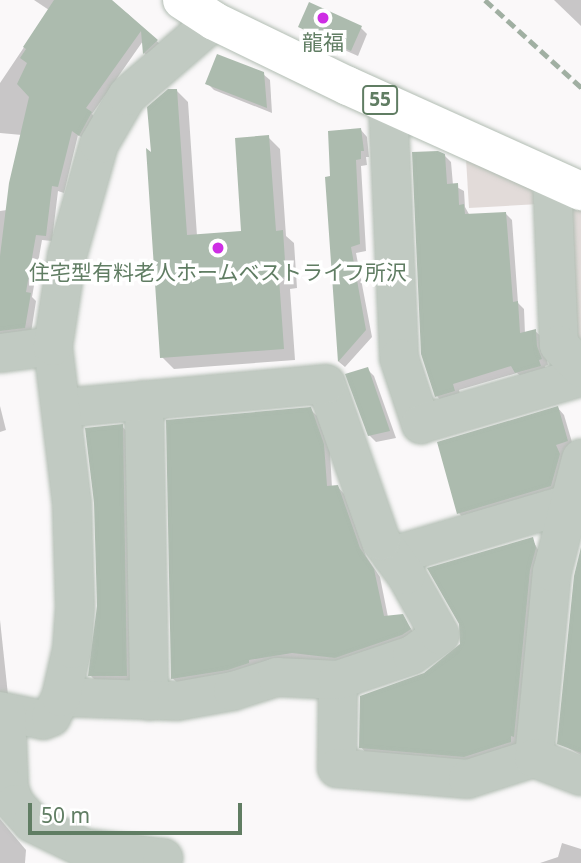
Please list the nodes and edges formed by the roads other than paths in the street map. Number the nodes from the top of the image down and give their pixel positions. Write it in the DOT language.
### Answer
graph roads {
  1 [pos="193,6"];
  2 [pos="387,103"];
  3 [pos="567,185"];
  4 [pos="53,346"];
  5 [pos="0,353"];
  6 [pos="581,368"];
  7 [pos="581,377"];
  8 [pos="144,400"];
  9 [pos="62,408"];
  10 [pos="581,459"];
  11 [pos="568,504"];
  12 [pos="392,556"];
  13 [pos="569,557"];
  14 [pos="338,680"];
  15 [pos="61,697"];
  16 [pos="149,701"];
  17 [pos="3,712"];
  18 [pos="534,758"];
  19 [pos="581,776"];
  20 [pos="162,863"];
  1 -- 2 [label="main road, 55"];
  1 -- 4 [label="street"];
  2 -- 3 [label="main road, 55"];
  2 -- 7 [label="street"];
  3 -- 6 [label="street"];
  4 -- 5 [label="street"];
  4 -- 9 [label="street"];
  8 -- 9 [label="street"];
  8 -- 12 [label="street"];
  8 -- 16 [label="street"];
  9 -- 15 [label="street"];
  10 -- 11 [label="street"];
  11 -- 12 [label="street"];
  11 -- 13 [label="street"];
  12 -- 14 [label="street"];
  13 -- 18 [label="street"];
  14 -- 16 [label="street"];
  14 -- 18 [label="street"];
  15 -- 16 [label="street"];
  15 -- 17 [label="street"];
  17 -- 20 [label="street"];
  18 -- 19 [label="street"];
}
